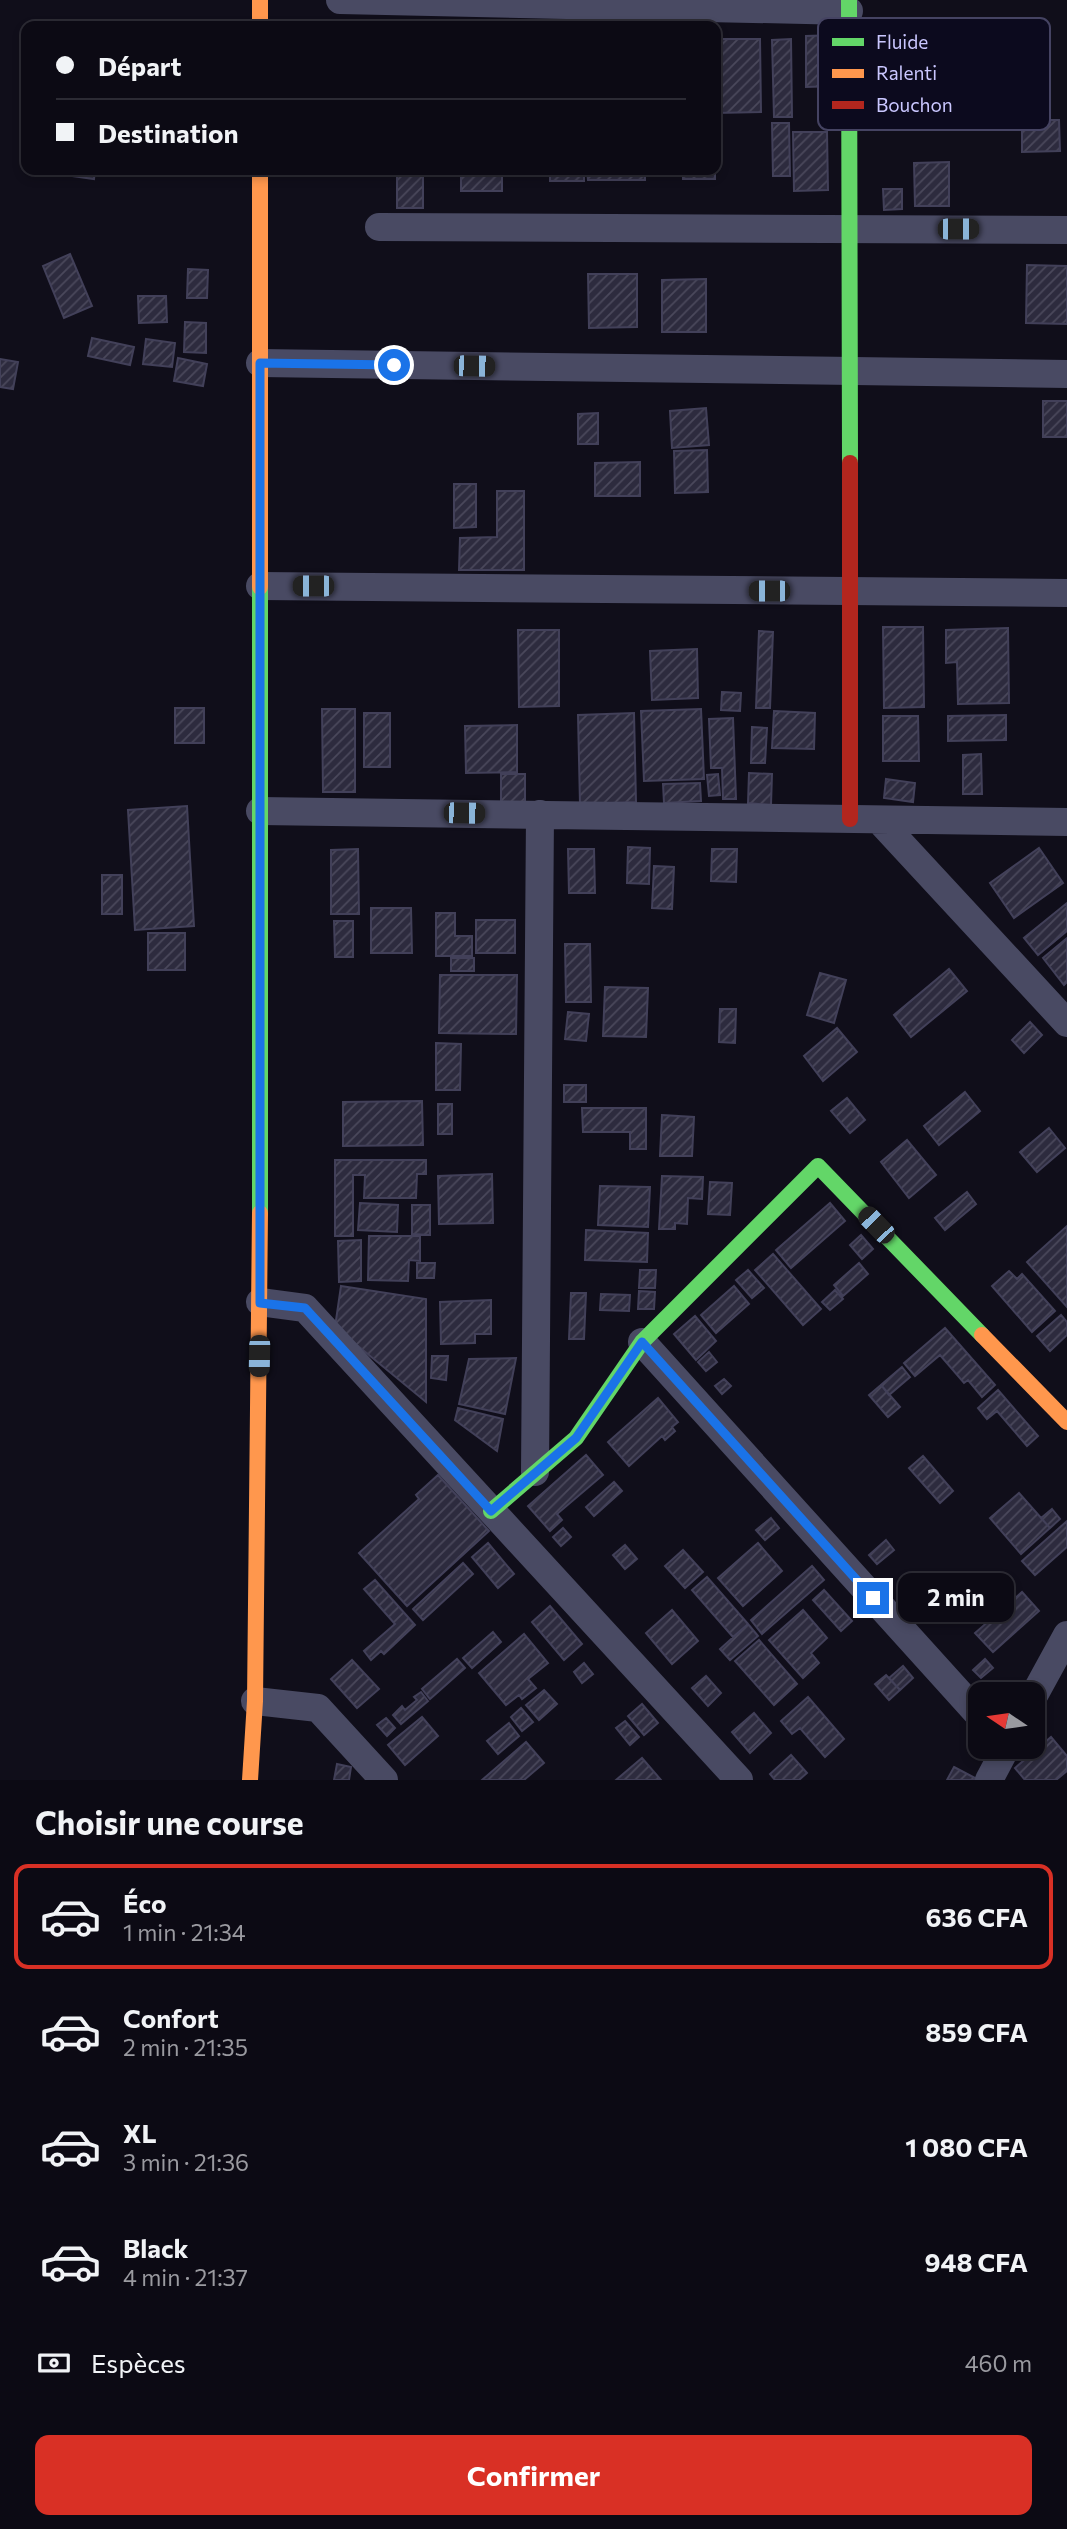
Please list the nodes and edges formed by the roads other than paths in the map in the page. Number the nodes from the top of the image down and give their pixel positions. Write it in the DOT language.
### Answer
graph roads {
  1 [pos="260,0"];
  2 [pos="340,0"];
  3 [pos="849,5"];
  4 [pos="260,21"];
  5 [pos="849,130"];
  6 [pos="260,175"];
  7 [pos="380,227"];
  8 [pos="849,229"];
  9 [pos="1067,230"];
  10 [pos="260,363"];
  11 [pos="850,372"];
  12 [pos="1067,374"];
  13 [pos="260,586"];
  14 [pos="850,592"];
  15 [pos="1067,593"];
  16 [pos="260,811"];
  17 [pos="540,814"];
  18 [pos="850,819"];
  19 [pos="879,820"];
  20 [pos="1067,822"];
  21 [pos="1067,1023"];
  22 [pos="260,1303"];
  23 [pos="642,1342"];
  24 [pos="1067,1422"];
  25 [pos="535,1472"];
  26 [pos="491,1511"];
  27 [pos="1067,1635"];
  28 [pos="1041,1682"];
  29 [pos="255,1701"];
  30 [pos="968,1703"];
  31 [pos="1000,1759"];
  32 [pos="250,1780"];
  33 [pos="384,1780"];
  34 [pos="739,1780"];
  35 [pos="989,1780"];
  1 -- 4 [label="street"];
  2 -- 3 [label="street"];
  5 -- 8 [label="street"];
  6 -- 10 [label="street"];
  7 -- 8 [label="street"];
  8 -- 9 [label="street"];
  8 -- 11 [label="street"];
  10 -- 11 [label="street"];
  10 -- 13 [label="street"];
  11 -- 12 [label="street"];
  11 -- 14 [label="street"];
  13 -- 14 [label="street"];
  13 -- 16 [label="street"];
  14 -- 15 [label="street"];
  14 -- 18 [label="street"];
  16 -- 17 [label="street"];
  16 -- 22 [label="street"];
  17 -- 18 [label="street"];
  17 -- 25 [label="street"];
  18 -- 19 [label="street"];
  19 -- 20 [label="street"];
  19 -- 21 [label="street"];
  22 -- 26 [label="street"];
  22 -- 29 [label="street"];
  23 -- 24 [label="street"];
  23 -- 25 [label="street"];
  23 -- 30 [label="street"];
  25 -- 26 [label="street"];
  26 -- 34 [label="street"];
  27 -- 28 [label="street"];
  29 -- 32 [label="street"];
  29 -- 33 [label="street"];
  31 -- 35 [label="street"];
}
